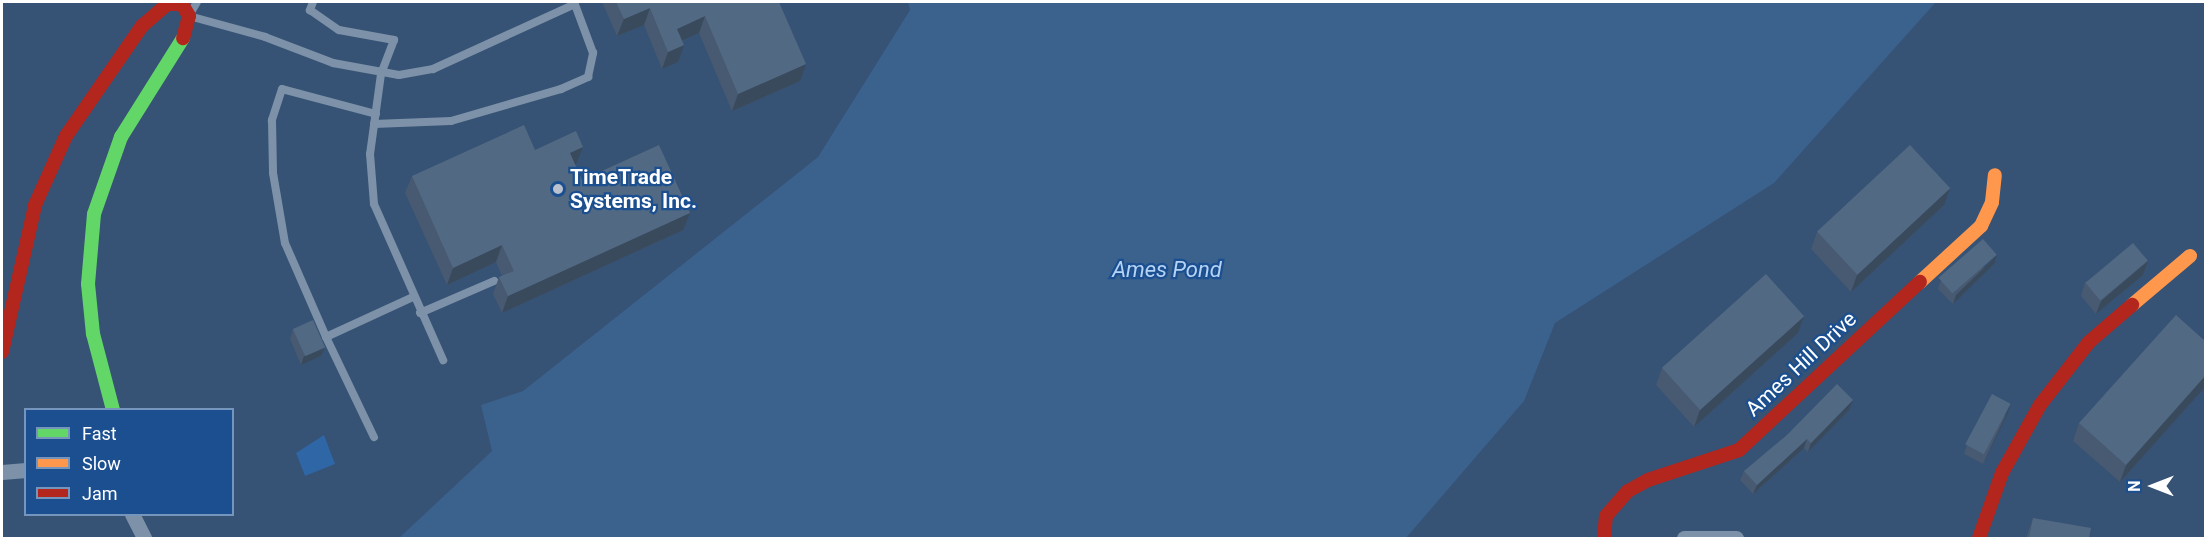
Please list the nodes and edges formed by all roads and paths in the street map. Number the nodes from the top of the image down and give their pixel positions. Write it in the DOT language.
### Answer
graph roads {
  1 [pos="197,2"];
  2 [pos="313,2"];
  3 [pos="575,3"];
  4 [pos="161,5"];
  5 [pos="189,16"];
  6 [pos="381,74"];
  7 [pos="376,114"];
  8 [pos="374,124"];
  9 [pos="1995,175"];
  10 [pos="2190,256"];
  11 [pos="494,281"];
  12 [pos="412,297"];
  13 [pos="420,313"];
  14 [pos="326,337"];
  15 [pos="2,352"];
  16 [pos="443,360"];
  17 [pos="112,408"];
  18 [pos="374,437"];
  19 [pos="24,470"];
  20 [pos="2,472"];
  21 [pos="133,516"];
  22 [pos="144,516"];
  23 [pos="146,538"];
  24 [pos="1604,538"];
  25 [pos="1684,538"];
  26 [pos="1736,538"];
  27 [pos="1979,538"];
  1 -- 5 [label="lane"];
  2 -- 6 [label="lane"];
  3 -- 6 [label="lane"];
  3 -- 8 [label="lane"];
  4 -- 5 [label="street"];
  4 -- 15 [label="street"];
  5 -- 6 [label="lane"];
  5 -- 17 [label="street"];
  6 -- 7 [label="lane"];
  7 -- 8 [label="lane"];
  7 -- 14 [label="lane"];
  8 -- 12 [label="lane"];
  9 -- 24 [label="street, Ames Hill Drive"];
  10 -- 27 [label="street"];
  11 -- 13 [label="lane"];
  12 -- 13 [label="lane"];
  12 -- 14 [label="lane"];
  13 -- 16 [label="lane"];
  14 -- 18 [label="lane"];
  19 -- 20 [label="street"];
  21 -- 23 [label="street"];
  22 -- 23 [label="street"];
  25 -- 26 [label="street"];
}
